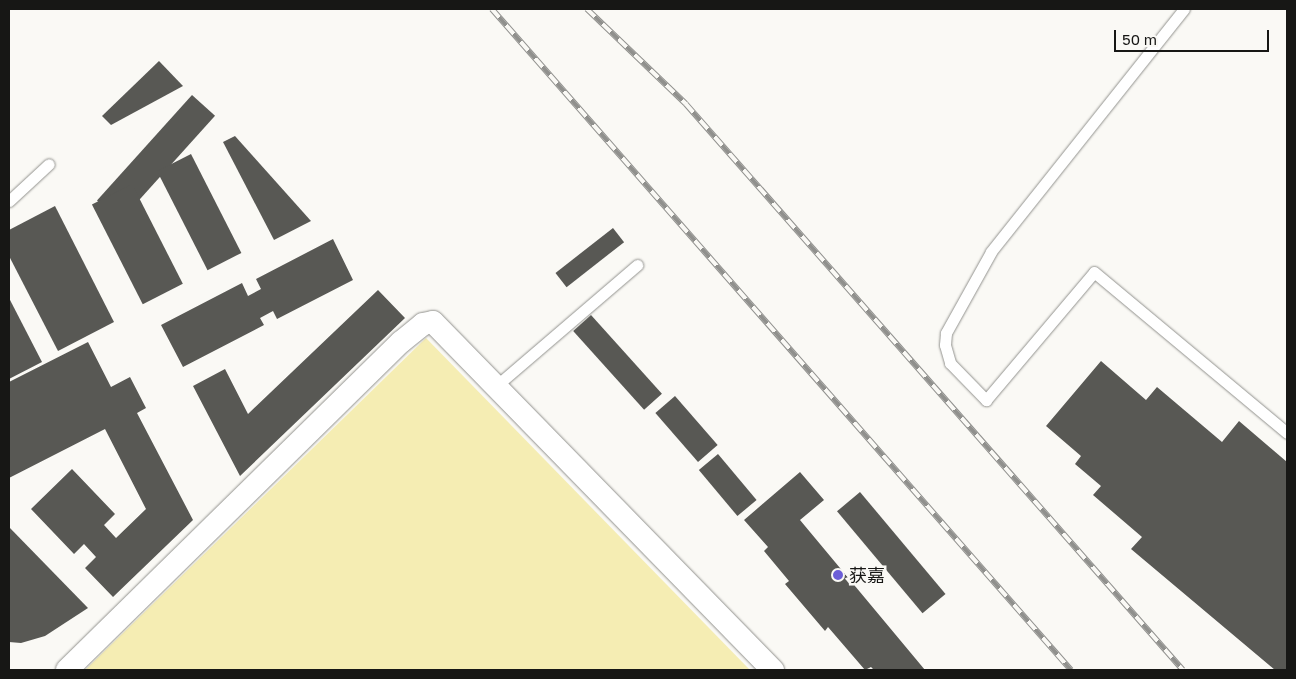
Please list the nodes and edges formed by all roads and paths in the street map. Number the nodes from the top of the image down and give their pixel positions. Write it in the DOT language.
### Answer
graph roads {
  1 [pos="1184,9"];
  2 [pos="49,164"];
  3 [pos="9,201"];
  4 [pos="637,265"];
  5 [pos="496,386"];
  6 [pos="1287,434"];
  7 [pos="68,670"];
  8 [pos="774,670"];
  1 -- 6 [label="lane"];
  2 -- 3 [label="lane"];
  4 -- 5 [label="lane"];
  5 -- 7 [label="street"];
  5 -- 8 [label="street"];
}
